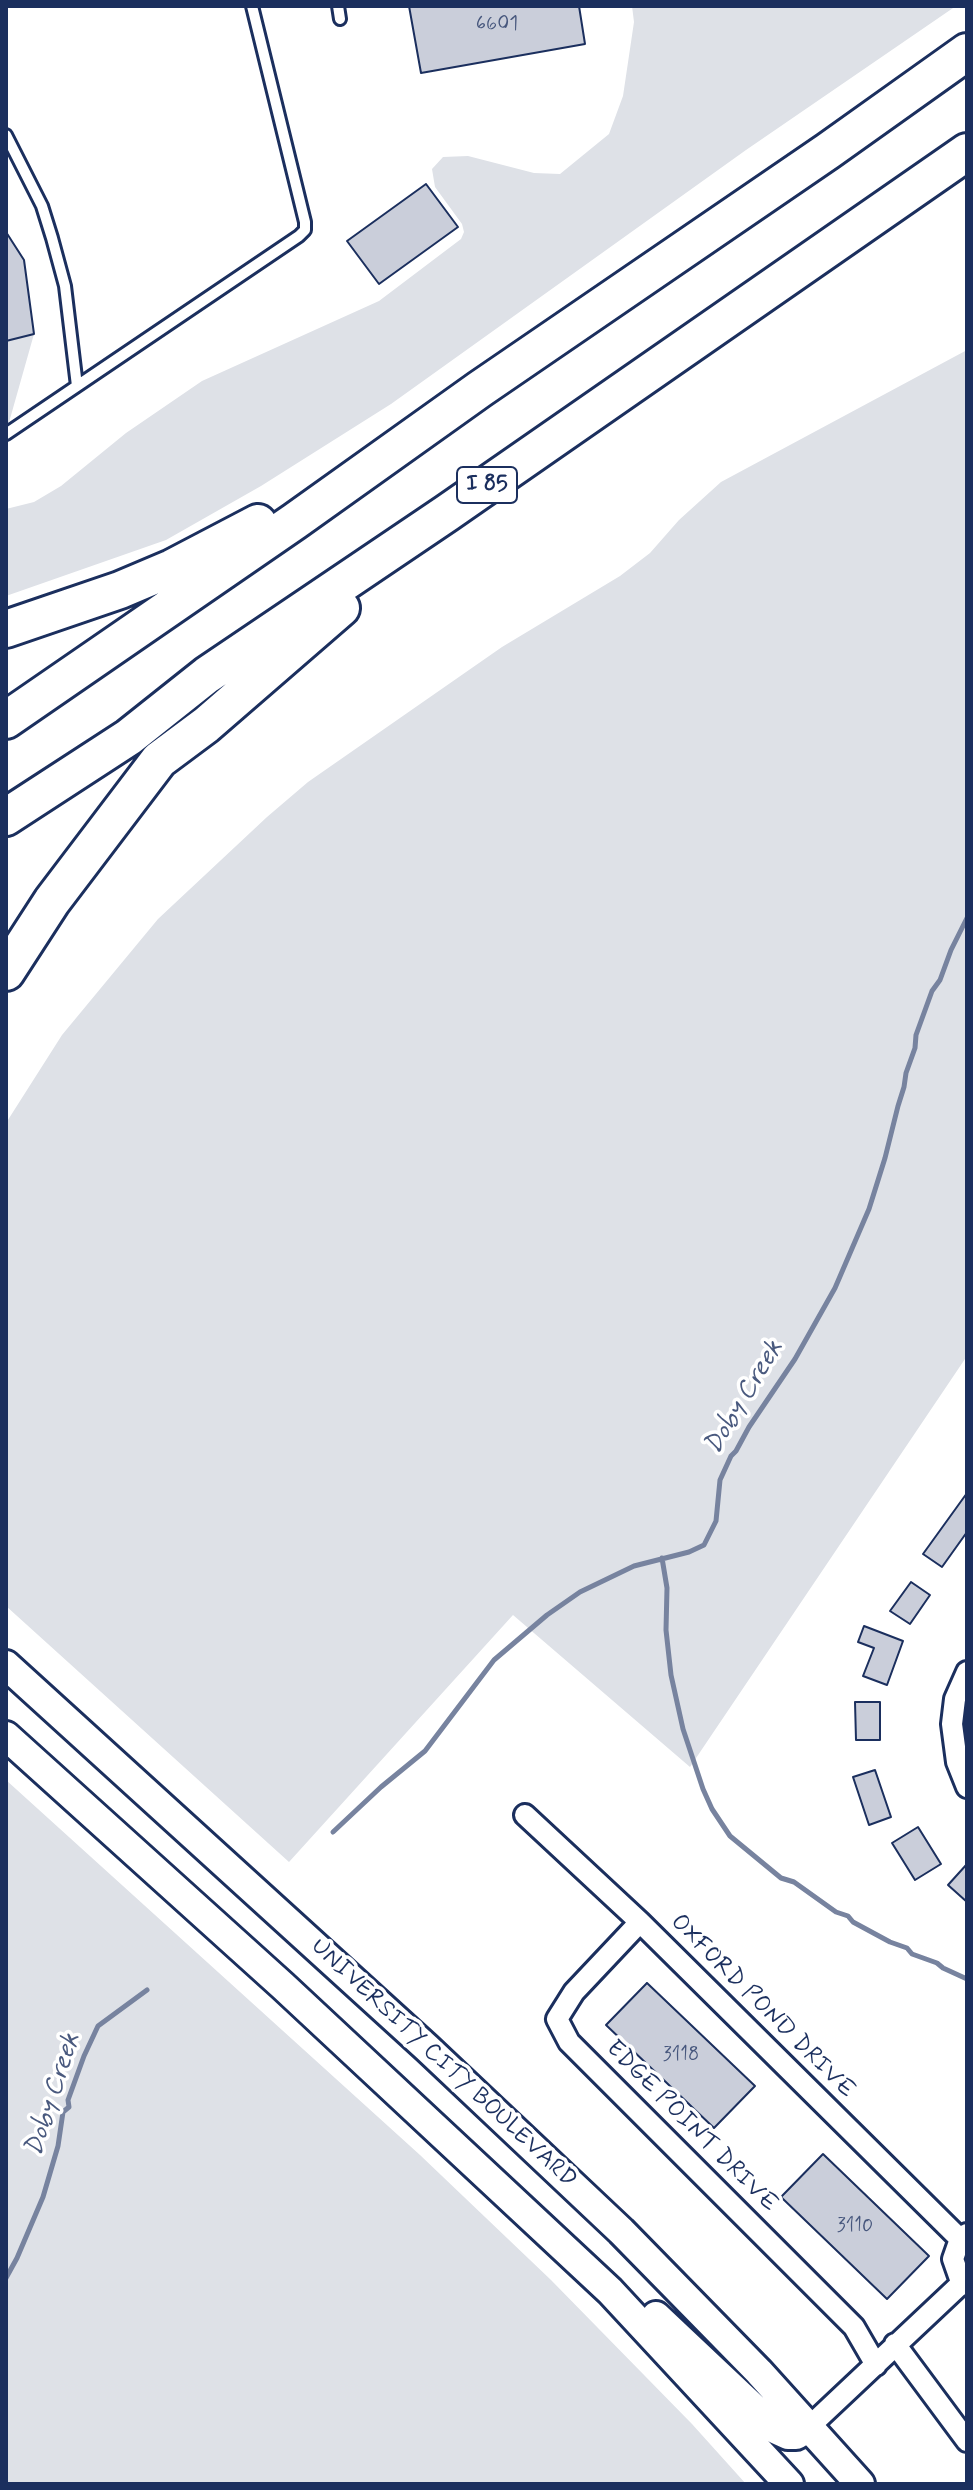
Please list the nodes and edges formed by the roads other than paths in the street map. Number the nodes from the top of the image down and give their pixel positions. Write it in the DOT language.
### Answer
graph roads {
  1 [pos="252,6"];
  2 [pos="338,6"];
  3 [pos="340,19"];
  4 [pos="967,52"];
  5 [pos="6,135"];
  6 [pos="967,152"];
  7 [pos="77,386"];
  8 [pos="6,434"];
  9 [pos="388,455"];
  10 [pos="447,513"];
  11 [pos="6,629"];
  12 [pos="6,720"];
  13 [pos="6,817"];
  14 [pos="6,972"];
  15 [pos="6,1665"];
  16 [pos="967,1672"];
  17 [pos="6,1736"];
  18 [pos="967,1787"];
  19 [pos="525,1815"];
  20 [pos="640,1922"];
  21 [pos="964,2237"];
  22 [pos="965,2284"];
  23 [pos="610,2291"];
  24 [pos="895,2344"];
  25 [pos="876,2365"];
  26 [pos="809,2427"];
  27 [pos="967,2441"];
  28 [pos="789,2484"];
  29 [pos="860,2484"];
  1 -- 7 [label="lane"];
  2 -- 3 [label="lane"];
  4 -- 9 [label="highway"];
  5 -- 7 [label="lane"];
  6 -- 10 [label="highway, I 85"];
  7 -- 8 [label="lane"];
  9 -- 11 [label="highway"];
  9 -- 12 [label="highway"];
  10 -- 13 [label="highway, I 85"];
  10 -- 14 [label="highway"];
  15 -- 26 [label="main road, UNIVERSITY CITY BOULEVARD"];
  16 -- 18 [label="street"];
  17 -- 23 [label="main road"];
  19 -- 20 [label="street, OXFORD POND DRIVE"];
  20 -- 21 [label="street, OXFORD POND DRIVE"];
  20 -- 25 [label="street, EDGE POINT DRIVE"];
  21 -- 22 [label="street, OXFORD POND DRIVE"];
  22 -- 24 [label="street"];
  23 -- 26 [label="main road"];
  23 -- 28 [label="main road"];
  24 -- 25 [label="street"];
  24 -- 27 [label="street"];
  25 -- 26 [label="street"];
  26 -- 29 [label="main road, UNIVERSITY CITY BOULEVARD"];
}
